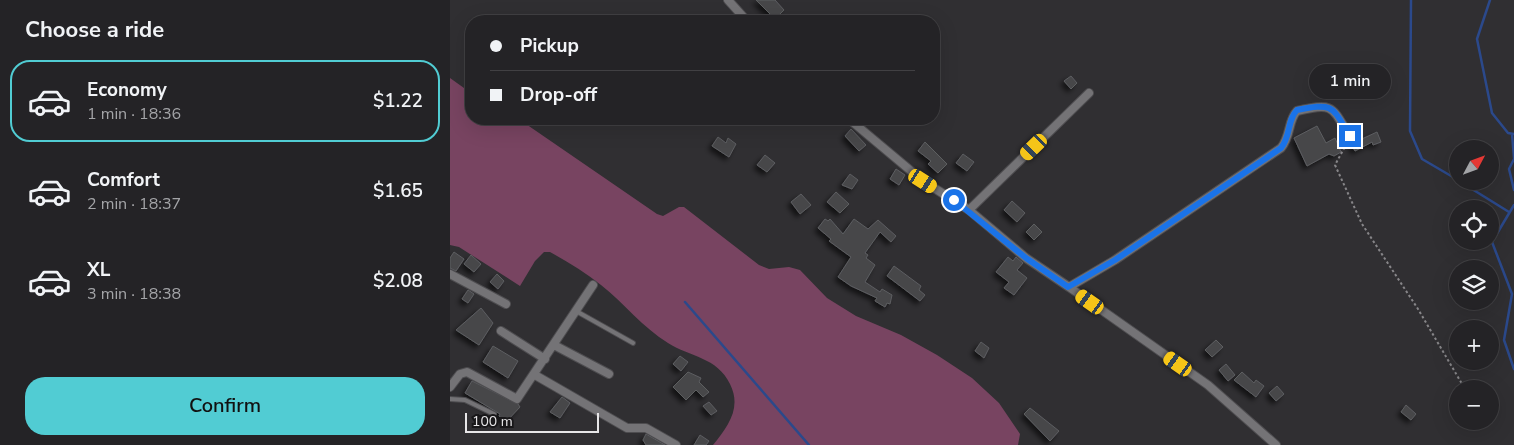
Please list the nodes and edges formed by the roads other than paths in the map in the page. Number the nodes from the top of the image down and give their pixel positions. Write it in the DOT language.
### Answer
graph roads {
  1 [pos="728,0"];
  2 [pos="742,15"];
  3 [pos="1089,93"];
  4 [pos="856,125"];
  5 [pos="1350,136"];
  6 [pos="969,210"];
  7 [pos="450,274"];
  8 [pos="593,285"];
  9 [pos="1068,287"];
  10 [pos="506,304"];
  11 [pos="576,311"];
  12 [pos="501,331"];
  13 [pos="633,342"];
  14 [pos="554,345"];
  15 [pos="544,359"];
  16 [pos="609,374"];
  17 [pos="534,375"];
  18 [pos="450,387"];
  19 [pos="450,399"];
  20 [pos="494,414"];
  21 [pos="676,445"];
  22 [pos="1276,445"];
  1 -- 2 [label="street"];
  3 -- 6 [label="street"];
  4 -- 6 [label="street"];
  5 -- 9 [label="street"];
  6 -- 9 [label="street"];
  7 -- 10 [label="street"];
  8 -- 11 [label="street"];
  9 -- 22 [label="street"];
  11 -- 13 [label="lane"];
  11 -- 14 [label="street"];
  12 -- 15 [label="street"];
  14 -- 15 [label="street"];
  14 -- 16 [label="street"];
  15 -- 17 [label="street"];
  17 -- 18 [label="street"];
  17 -- 21 [label="street"];
  19 -- 20 [label="lane"];
}
